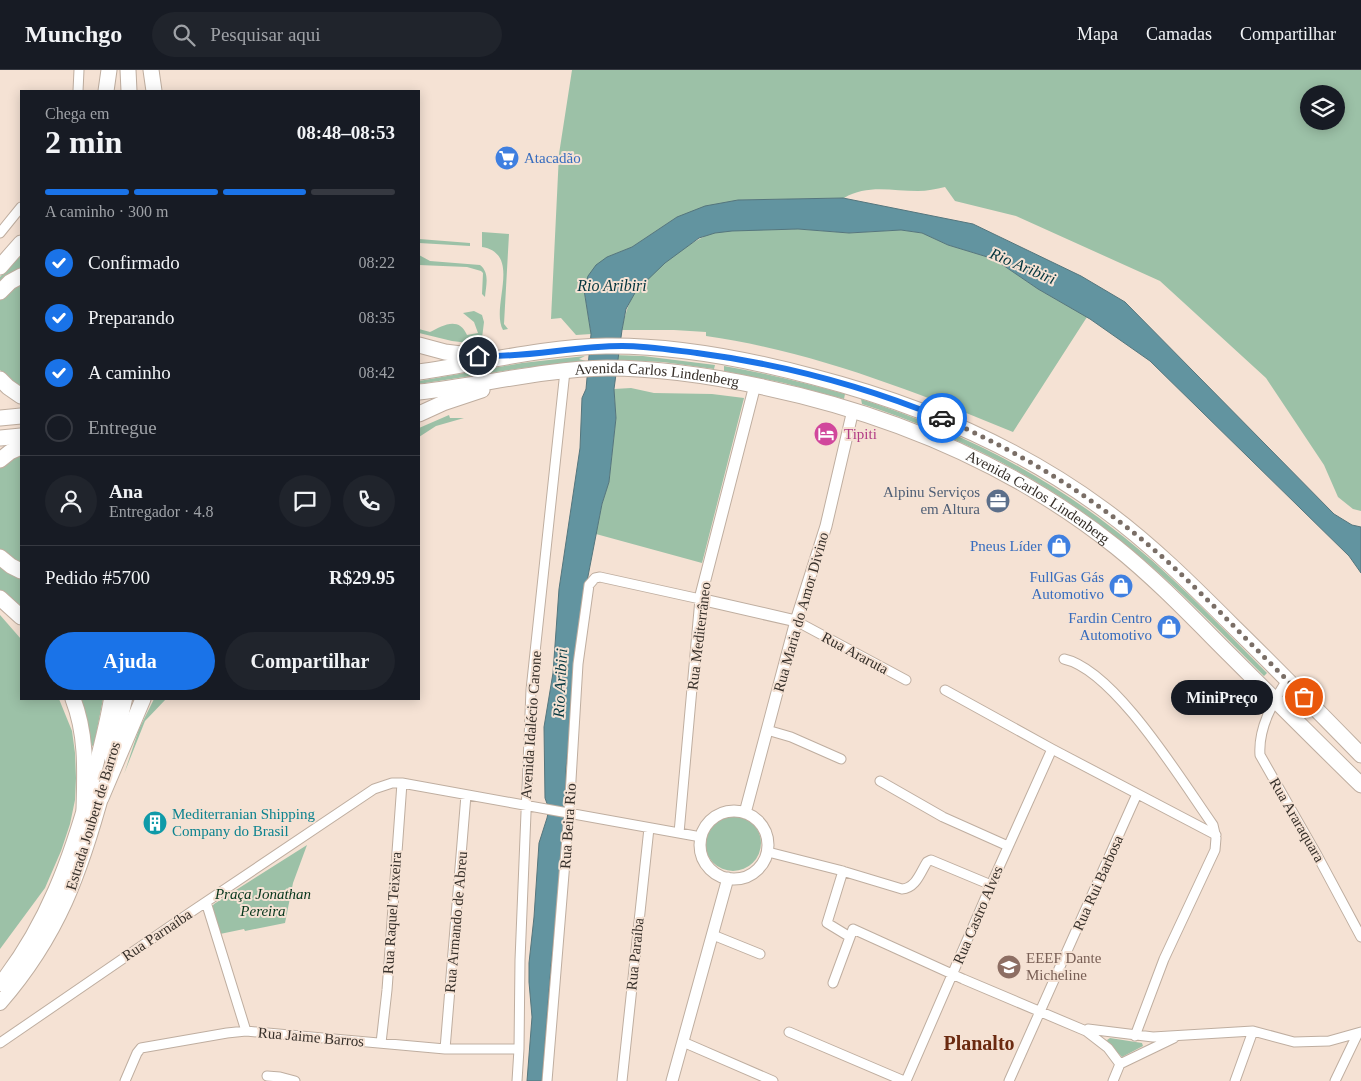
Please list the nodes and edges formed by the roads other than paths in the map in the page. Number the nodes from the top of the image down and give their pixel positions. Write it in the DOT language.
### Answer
graph roads {
  1 [pos="79,70"];
  2 [pos="108,70"];
  3 [pos="128,70"];
  4 [pos="143,70"];
  5 [pos="151,70"];
  6 [pos="78,90"];
  7 [pos="106,90"];
  8 [pos="129,90"];
  9 [pos="143,90"];
  10 [pos="154,90"];
  11 [pos="20,209"];
  12 [pos="0,233"];
  13 [pos="20,245"];
  14 [pos="0,267"];
  15 [pos="20,277"];
  16 [pos="0,292"];
  17 [pos="420,345"];
  18 [pos="511,356"];
  19 [pos="572,371"];
  20 [pos="420,372"];
  21 [pos="524,376"];
  22 [pos="0,379"];
  23 [pos="755,386"];
  24 [pos="858,388"];
  25 [pos="420,392"];
  26 [pos="20,395"];
  27 [pos="853,410"];
  28 [pos="420,414"];
  29 [pos="20,416"];
  30 [pos="0,418"];
  31 [pos="20,436"];
  32 [pos="0,438"];
  33 [pos="20,447"];
  34 [pos="0,460"];
  35 [pos="0,557"];
  36 [pos="20,570"];
  37 [pos="600,577"];
  38 [pos="0,598"];
  39 [pos="700,599"];
  40 [pos="20,616"];
  41 [pos="796,621"];
  42 [pos="1064,659"];
  43 [pos="906,680"];
  44 [pos="1287,680"];
  45 [pos="945,690"];
  46 [pos="1275,699"];
  47 [pos="74,700"];
  48 [pos="111,700"];
  49 [pos="125,700"];
  50 [pos="143,700"];
  51 [pos="767,730"];
  52 [pos="1052,750"];
  53 [pos="1361,755"];
  54 [pos="841,759"];
  55 [pos="880,781"];
  56 [pos="402,783"];
  57 [pos="1361,785"];
  58 [pos="1137,794"];
  59 [pos="466,795"];
  60 [pos="101,798"];
  61 [pos="526,805"];
  62 [pos="84,809"];
  63 [pos="568,813"];
  64 [pos="745,813"];
  65 [pos="648,828"];
  66 [pos="679,833"];
  67 [pos="1216,835"];
  68 [pos="701,837"];
  69 [pos="1008,846"];
  70 [pos="768,852"];
  71 [pos="843,872"];
  72 [pos="728,878"];
  73 [pos="991,885"];
  74 [pos="206,902"];
  75 [pos="713,935"];
  76 [pos="850,937"];
  77 [pos="1361,937"];
  78 [pos="760,954"];
  79 [pos="953,974"];
  80 [pos="833,983"];
  81 [pos="0,984"];
  82 [pos="0,1003"];
  83 [pos="1040,1012"];
  84 [pos="1078,1027"];
  85 [pos="246,1031"];
  86 [pos="1254,1031"];
  87 [pos="789,1032"];
  88 [pos="1106,1032"];
  89 [pos="1359,1033"];
  90 [pos="1187,1034"];
  91 [pos="1135,1036"];
  92 [pos="1148,1036"];
  93 [pos="1101,1041"];
  94 [pos="683,1042"];
  95 [pos="0,1043"];
  96 [pos="381,1043"];
  97 [pos="445,1048"];
  98 [pos="519,1049"];
  99 [pos="1146,1050"];
  100 [pos="1120,1064"];
  101 [pos="267,1076"];
  102 [pos="125,1081"];
  103 [pos="295,1081"];
  104 [pos="517,1081"];
  105 [pos="547,1081"];
  106 [pos="622,1081"];
  107 [pos="672,1081"];
  108 [pos="773,1081"];
  109 [pos="905,1081"];
  110 [pos="1009,1081"];
  111 [pos="1113,1081"];
  112 [pos="1235,1081"];
  113 [pos="1335,1081"];
  1 -- 6 [label="street"];
  2 -- 7 [label="main road"];
  3 -- 8 [label="main road"];
  4 -- 9 [label="main road"];
  5 -- 10 [label="main road"];
  11 -- 12 [label="street"];
  13 -- 14 [label="main road"];
  15 -- 16 [label="main road"];
  17 -- 18 [label="main road"];
  18 -- 20 [label="main road, Avenida Carlos Lindenberg"];
  18 -- 24 [label="main road, Avenida Carlos Lindenberg"];
  19 -- 21 [label="main road, Avenida Carlos Lindenberg"];
  19 -- 23 [label="main road, Avenida Carlos Lindenberg"];
  19 -- 61 [label="street, Avenida Idalécio Carone"];
  21 -- 25 [label="main road, Avenida Carlos Lindenberg"];
  21 -- 28 [label="main road"];
  22 -- 26 [label="main road"];
  23 -- 27 [label="main road, Avenida Carlos Lindenberg"];
  23 -- 39 [label="street, Rua Mediterrâneo"];
  24 -- 27 [label="main road"];
  24 -- 44 [label="main road, Avenida Carlos Lindenberg"];
  27 -- 41 [label="street, Rua Maria do Amor Divino"];
  27 -- 46 [label="main road, Avenida Carlos Lindenberg"];
  29 -- 30 [label="main road"];
  31 -- 32 [label="main road"];
  33 -- 34 [label="main road"];
  35 -- 36 [label="main road"];
  37 -- 39 [label="street, Rua Araruta"];
  37 -- 63 [label="street, Rua Beira Rio"];
  38 -- 40 [label="main road"];
  39 -- 41 [label="street, Rua Araruta"];
  39 -- 66 [label="street, Rua Mediterrâneo"];
  41 -- 43 [label="street, Rua Araruta"];
  41 -- 51 [label="street, Rua Maria do Amor Divino"];
  42 -- 67 [label="street"];
  44 -- 46 [label="street, Rua Araraquara"];
  44 -- 53 [label="main road, Avenida Carlos Lindenberg"];
  45 -- 52 [label="street"];
  46 -- 57 [label="main road, Avenida Carlos Lindenberg"];
  46 -- 77 [label="street, Rua Araraquara"];
  47 -- 62 [label="main road"];
  48 -- 62 [label="main road, Estrada Joubert de Barros"];
  49 -- 60 [label="main road, Estrada Joubert de Barros"];
  50 -- 60 [label="main road"];
  51 -- 54 [label="street"];
  51 -- 64 [label="street, Rua Maria do Amor Divino"];
  52 -- 58 [label="street"];
  52 -- 69 [label="street, Rua Castro Alves"];
  55 -- 69 [label="street"];
  56 -- 59 [label="street, Rua Parnaíba"];
  56 -- 74 [label="street, Rua Parnaíba"];
  56 -- 96 [label="street, Rua Raquel Teixeira"];
  58 -- 67 [label="street"];
  58 -- 83 [label="street, Rua Rui Barbosa"];
  59 -- 61 [label="street, Rua Parnaíba"];
  59 -- 97 [label="street, Rua Armando de Abreu"];
  60 -- 82 [label="main road, Estrada Joubert de Barros"];
  61 -- 63 [label="street, Rua Parnaíba"];
  61 -- 98 [label="street, Avenida Idalécio Carone"];
  62 -- 81 [label="main road, Estrada Joubert de Barros"];
  63 -- 65 [label="street"];
  63 -- 105 [label="street, Rua Beira Rio"];
  64 -- 68 [label="street"];
  64 -- 70 [label="street"];
  65 -- 66 [label="street"];
  65 -- 106 [label="street, Rua Paraíba"];
  66 -- 68 [label="street"];
  67 -- 91 [label="street"];
  68 -- 72 [label="street"];
  69 -- 73 [label="street, Rua Castro Alves"];
  70 -- 71 [label="street"];
  70 -- 72 [label="street"];
  71 -- 73 [label="street"];
  71 -- 76 [label="street"];
  72 -- 75 [label="street"];
  73 -- 79 [label="street, Rua Castro Alves"];
  74 -- 85 [label="street"];
  74 -- 95 [label="street, Rua Parnaíba"];
  75 -- 78 [label="street"];
  75 -- 94 [label="street"];
  76 -- 79 [label="street"];
  76 -- 80 [label="street"];
  79 -- 83 [label="street"];
  79 -- 109 [label="street, Rua Castro Alves"];
  83 -- 84 [label="street"];
  83 -- 110 [label="street, Rua Rui Barbosa"];
  84 -- 88 [label="street"];
  84 -- 93 [label="street"];
  85 -- 96 [label="street, Rua Jaime Barros"];
  85 -- 102 [label="street, Rua Jaime Barros"];
  86 -- 89 [label="street"];
  86 -- 90 [label="street"];
  86 -- 112 [label="street"];
  87 -- 109 [label="street"];
  88 -- 91 [label="street"];
  88 -- 93 [label="street"];
  89 -- 113 [label="street"];
  90 -- 92 [label="street"];
  90 -- 99 [label="street"];
  91 -- 92 [label="street"];
  92 -- 99 [label="street"];
  93 -- 100 [label="street"];
  94 -- 107 [label="street"];
  94 -- 108 [label="street"];
  96 -- 97 [label="street, Rua Jaime Barros"];
  97 -- 98 [label="street, Rua Jaime Barros"];
  98 -- 104 [label="street, Avenida Idalécio Carone"];
  99 -- 100 [label="street"];
  100 -- 111 [label="street"];
  101 -- 103 [label="street"];
}
